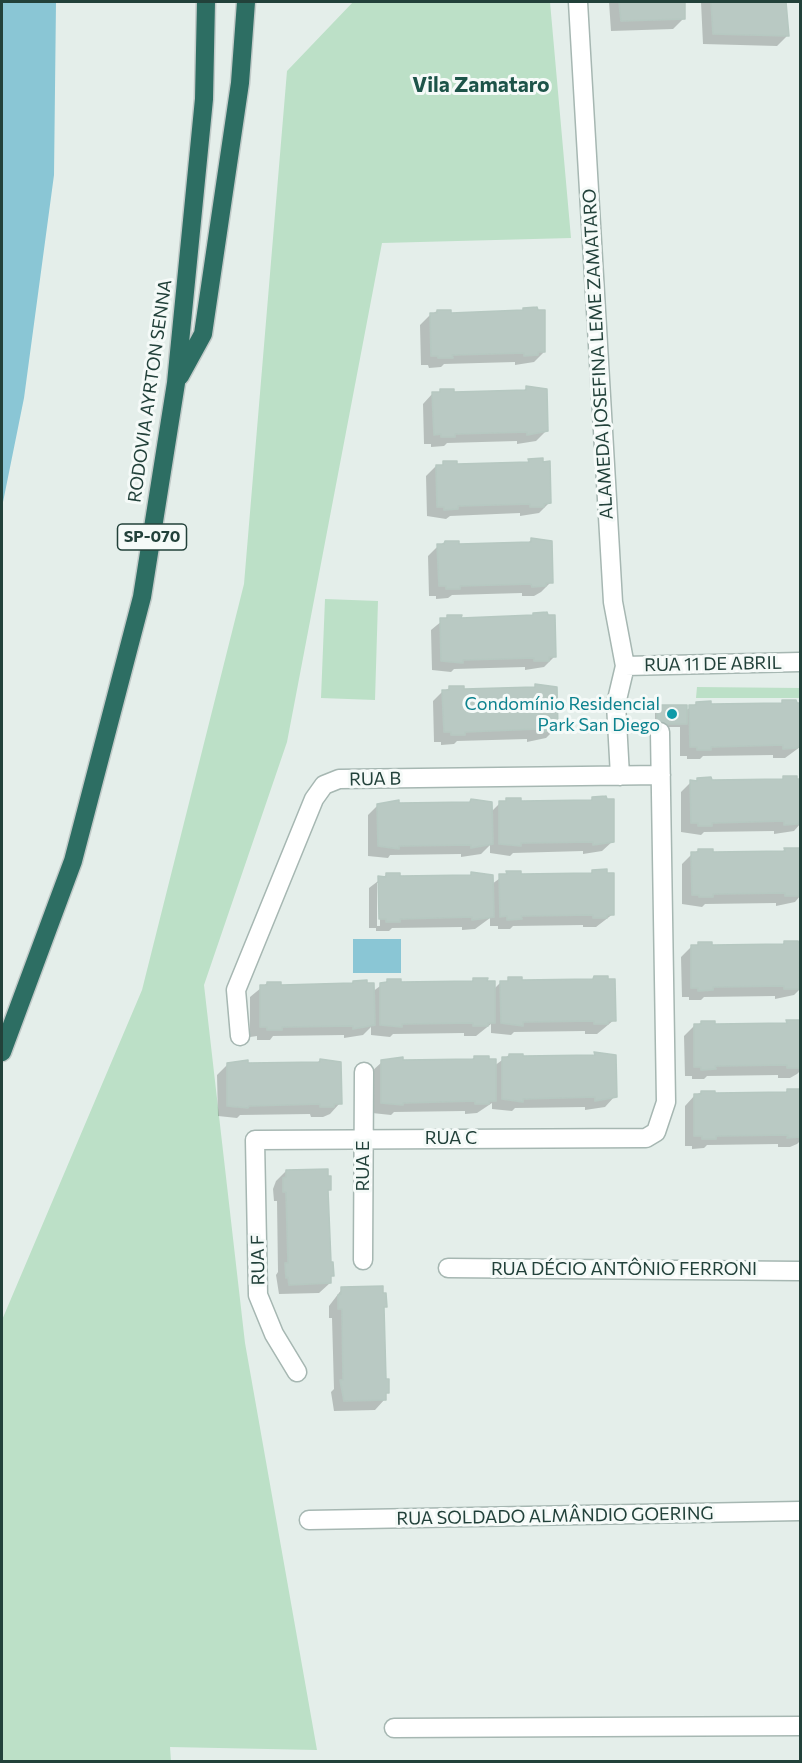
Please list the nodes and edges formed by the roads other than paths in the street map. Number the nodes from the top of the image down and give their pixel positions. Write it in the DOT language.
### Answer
graph roads {
  1 [pos="206,2"];
  2 [pos="246,2"];
  3 [pos="578,2"];
  4 [pos="176,383"];
  5 [pos="801,662"];
  6 [pos="625,666"];
  7 [pos="660,732"];
  8 [pos="661,775"];
  9 [pos="621,776"];
  10 [pos="240,1036"];
  11 [pos="2,1053"];
  12 [pos="363,1072"];
  13 [pos="363,1138"];
  14 [pos="255,1140"];
  15 [pos="363,1260"];
  16 [pos="448,1268"];
  17 [pos="801,1270"];
  18 [pos="297,1372"];
  19 [pos="801,1511"];
  20 [pos="309,1520"];
  21 [pos="801,1726"];
  22 [pos="394,1728"];
  1 -- 4 [label="highway, RODOVIA AYRTON SENNA / SP-070"];
  2 -- 4 [label="highway"];
  3 -- 6 [label="street, ALAMEDA JOSEFINA LEME ZAMATARO"];
  4 -- 11 [label="highway, RODOVIA AYRTON SENNA / SP-070"];
  5 -- 6 [label="street, RUA 11 DE ABRIL"];
  6 -- 9 [label="street, ALAMEDA JOSEFINA LEME ZAMATARO"];
  7 -- 8 [label="street"];
  8 -- 9 [label="street, RUA B"];
  8 -- 13 [label="street, RUA C"];
  9 -- 10 [label="street, RUA B"];
  12 -- 13 [label="street, RUA E"];
  13 -- 14 [label="street, RUA C"];
  13 -- 15 [label="street, RUA E"];
  14 -- 18 [label="street, RUA F"];
  16 -- 17 [label="street, RUA DÉCIO ANTÔNIO FERRONI"];
  19 -- 20 [label="street, RUA SOLDADO ALMÂNDIO GOERING"];
  21 -- 22 [label="street"];
}
